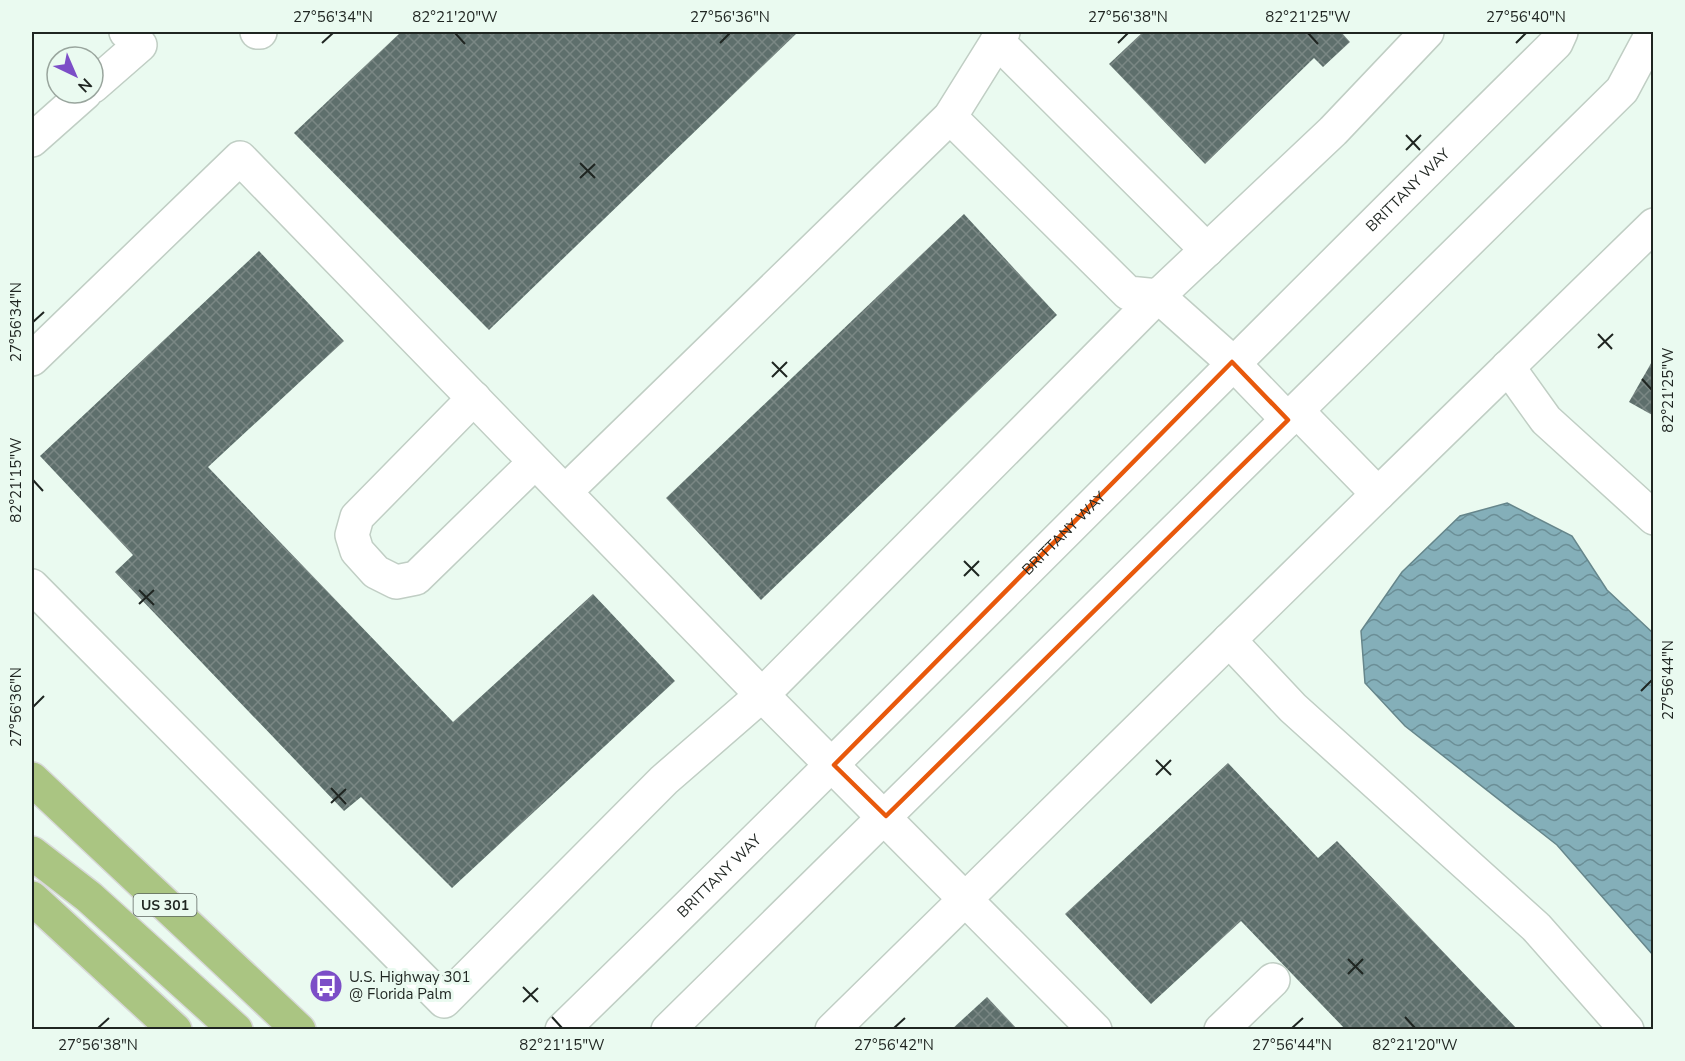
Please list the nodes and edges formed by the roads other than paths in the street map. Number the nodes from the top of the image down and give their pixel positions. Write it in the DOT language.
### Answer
graph roads {
  1 [pos="126,32"];
  2 [pos="1427,32"];
  3 [pos="1562,32"];
  4 [pos="1653,32"];
  5 [pos="1000,36"];
  6 [pos="105,76"];
  7 [pos="71,105"];
  8 [pos="950,117"];
  9 [pos="32,140"];
  10 [pos="1653,225"];
  11 [pos="1207,250"];
  12 [pos="1158,296"];
  13 [pos="32,359"];
  14 [pos="1232,362"];
  15 [pos="1508,367"];
  16 [pos="474,398"];
  17 [pos="1292,415"];
  18 [pos="535,462"];
  19 [pos="565,492"];
  20 [pos="1378,494"];
  21 [pos="1653,518"];
  22 [pos="32,586"];
  23 [pos="1229,640"];
  24 [pos="762,695"];
  25 [pos="834,765"];
  26 [pos="32,779"];
  27 [pos="32,798"];
  28 [pos="886,816"];
  29 [pos="32,853"];
  30 [pos="133,875"];
  31 [pos="32,898"];
  32 [pos="966,898"];
  33 [pos="1273,980"];
  34 [pos="175,1029"];
  35 [pos="236,1029"];
  36 [pos="299,1029"];
  37 [pos="562,1029"];
  38 [pos="668,1029"];
  39 [pos="832,1029"];
  40 [pos="1095,1029"];
  41 [pos="1221,1029"];
  42 [pos="1627,1029"];
  1 -- 6 [label="street"];
  2 -- 11 [label="street"];
  3 -- 14 [label="street, BRITTANY WAY"];
  4 -- 17 [label="street"];
  5 -- 8 [label="street"];
  5 -- 11 [label="street"];
  7 -- 9 [label="street"];
  8 -- 12 [label="street"];
  8 -- 19 [label="street"];
  10 -- 15 [label="street"];
  11 -- 12 [label="street"];
  12 -- 14 [label="street"];
  12 -- 24 [label="street"];
  13 -- 16 [label="street"];
  14 -- 17 [label="street"];
  14 -- 25 [label="street, BRITTANY WAY"];
  15 -- 20 [label="street"];
  15 -- 21 [label="street"];
  16 -- 18 [label="street"];
  16 -- 18 [label="street"];
  17 -- 20 [label="street"];
  17 -- 28 [label="street"];
  18 -- 19 [label="street"];
  19 -- 24 [label="street"];
  20 -- 23 [label="street"];
  22 -- 24 [label="street"];
  23 -- 32 [label="street"];
  23 -- 42 [label="street"];
  24 -- 25 [label="street"];
  25 -- 28 [label="street"];
  25 -- 37 [label="street, BRITTANY WAY"];
  26 -- 30 [label="main road, US 301"];
  27 -- 30 [label="main road"];
  28 -- 32 [label="street"];
  28 -- 38 [label="street"];
  29 -- 35 [label="main road"];
  30 -- 36 [label="main road, US 301"];
  31 -- 34 [label="main road"];
  32 -- 39 [label="street"];
  32 -- 40 [label="street"];
  33 -- 41 [label="street"];
}
